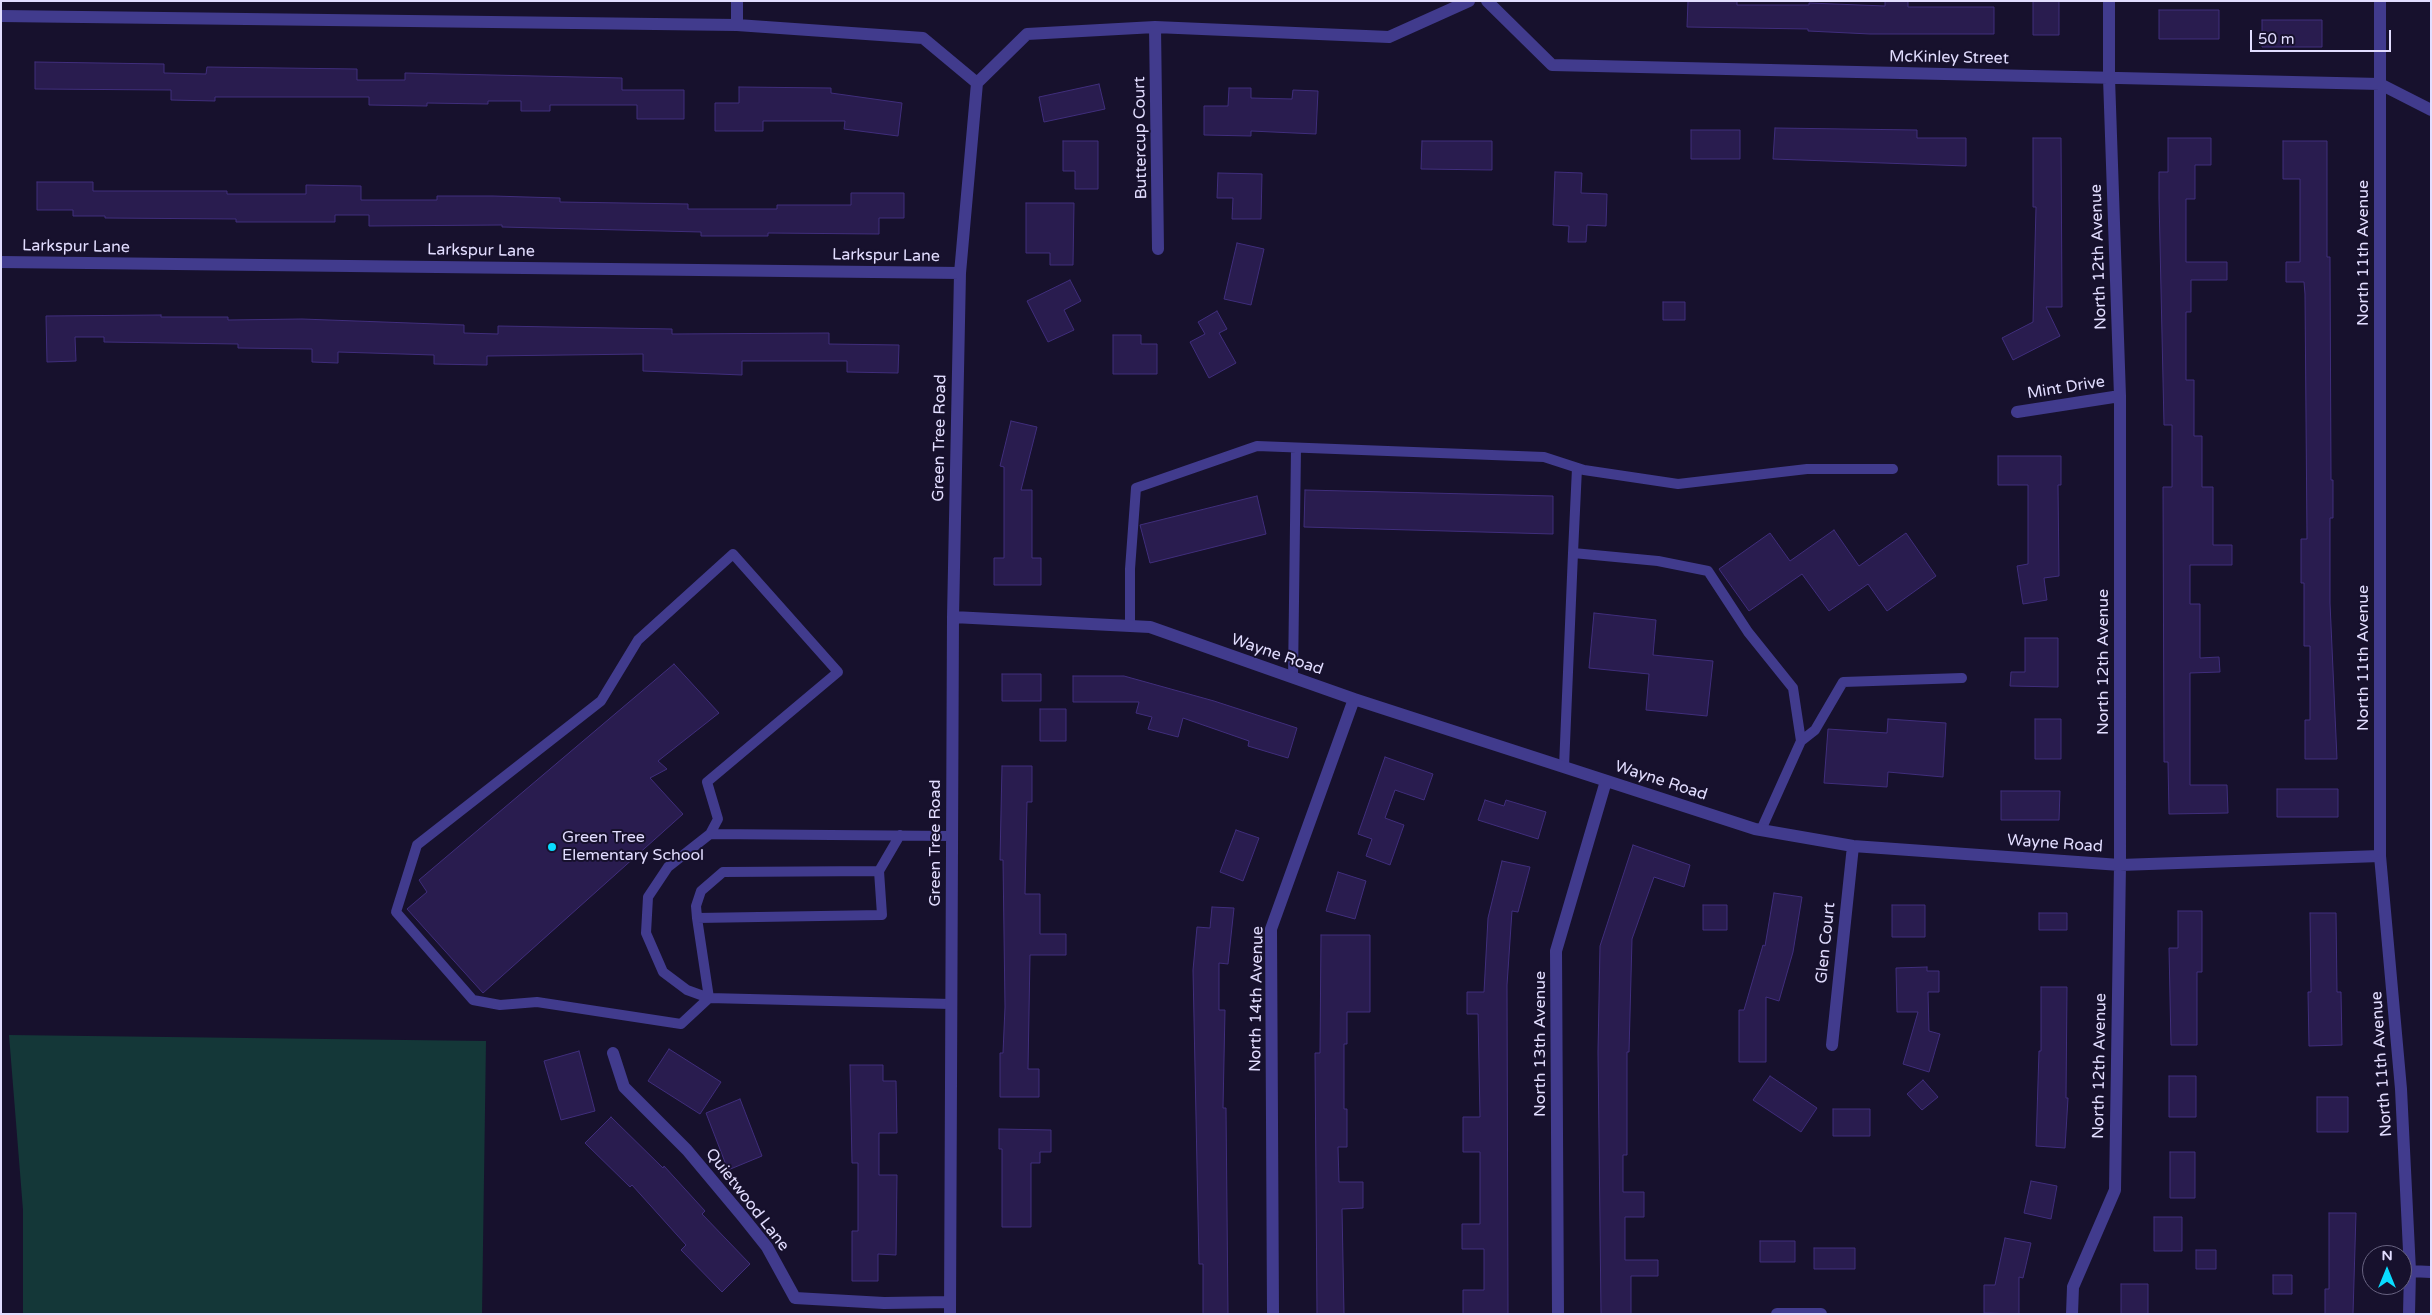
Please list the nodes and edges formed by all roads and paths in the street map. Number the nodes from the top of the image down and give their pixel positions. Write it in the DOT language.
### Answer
graph roads {
  1 [pos="737,1"];
  2 [pos="1470,1"];
  3 [pos="1486,1"];
  4 [pos="2109,1"];
  5 [pos="2380,1"];
  6 [pos="1,16"];
  7 [pos="737,25"];
  8 [pos="1155,27"];
  9 [pos="2109,78"];
  10 [pos="977,83"];
  11 [pos="2380,84"];
  12 [pos="2431,110"];
  13 [pos="1158,249"];
  14 [pos="1,262"];
  15 [pos="960,273"];
  16 [pos="2120,396"];
  17 [pos="2017,412"];
  18 [pos="1296,448"];
  19 [pos="1577,468"];
  20 [pos="1893,469"];
  21 [pos="1573,553"];
  22 [pos="953,617"];
  23 [pos="1130,626"];
  24 [pos="1293,678"];
  25 [pos="1962,678"];
  26 [pos="1354,699"];
  27 [pos="1801,741"];
  28 [pos="1564,767"];
  29 [pos="1606,781"];
  30 [pos="1761,830"];
  31 [pos="710,834"];
  32 [pos="900,836"];
  33 [pos="952,836"];
  34 [pos="1853,846"];
  35 [pos="2380,856"];
  36 [pos="2120,865"];
  37 [pos="879,871"];
  38 [pos="697,918"];
  39 [pos="709,998"];
  40 [pos="951,1004"];
  41 [pos="1832,1044"];
  42 [pos="613,1053"];
  43 [pos="2409,1245"];
  44 [pos="2412,1272"];
  45 [pos="2431,1272"];
  46 [pos="2409,1295"];
  47 [pos="950,1308"];
  48 [pos="1273,1314"];
  49 [pos="1558,1314"];
  50 [pos="1777,1314"];
  51 [pos="1821,1314"];
  52 [pos="2072,1314"];
  53 [pos="2409,1314"];
  1 -- 7 [label="street"];
  2 -- 8 [label="street"];
  3 -- 9 [label="street, McKinley Street"];
  4 -- 9 [label="street, North 12th Avenue"];
  5 -- 11 [label="street, North 11th Avenue"];
  6 -- 7 [label="street"];
  7 -- 10 [label="street"];
  8 -- 10 [label="street"];
  8 -- 13 [label="street, Buttercup Court"];
  9 -- 11 [label="street, McKinley Street"];
  9 -- 16 [label="street, North 12th Avenue"];
  10 -- 15 [label="street, Green Tree Road"];
  11 -- 12 [label="street, McKinley Street"];
  11 -- 35 [label="street, North 11th Avenue"];
  14 -- 15 [label="street, Larkspur Lane"];
  15 -- 22 [label="street, Green Tree Road"];
  16 -- 17 [label="street, Mint Drive"];
  16 -- 36 [label="street, North 12th Avenue"];
  18 -- 19 [label="lane"];
  18 -- 23 [label="lane"];
  18 -- 24 [label="lane"];
  19 -- 20 [label="lane"];
  19 -- 21 [label="lane"];
  21 -- 27 [label="lane"];
  21 -- 28 [label="lane"];
  22 -- 23 [label="street, Wayne Road"];
  22 -- 33 [label="street, Green Tree Road"];
  23 -- 24 [label="street, Wayne Road"];
  24 -- 26 [label="street, Wayne Road"];
  25 -- 27 [label="lane"];
  26 -- 28 [label="street, Wayne Road"];
  26 -- 48 [label="street, North 14th Avenue"];
  27 -- 30 [label="lane"];
  28 -- 29 [label="street, Wayne Road"];
  29 -- 30 [label="street, Wayne Road"];
  29 -- 49 [label="street, North 13th Avenue"];
  30 -- 34 [label="street, Wayne Road"];
  31 -- 32 [label="lane"];
  31 -- 39 [label="lane"];
  31 -- 39 [label="lane"];
  32 -- 33 [label="lane"];
  32 -- 37 [label="lane"];
  33 -- 40 [label="street, Green Tree Road"];
  34 -- 36 [label="street, Wayne Road"];
  34 -- 41 [label="street, Glen Court"];
  35 -- 36 [label="street, Wayne Road"];
  35 -- 43 [label="street, North 11th Avenue"];
  36 -- 52 [label="street, North 12th Avenue"];
  37 -- 38 [label="lane"];
  37 -- 38 [label="lane"];
  38 -- 39 [label="lane"];
  39 -- 40 [label="lane"];
  40 -- 47 [label="street, Green Tree Road"];
  42 -- 47 [label="street, Quietwood Lane"];
  44 -- 45 [label="street"];
  46 -- 53 [label="street, North 11th Avenue"];
  50 -- 51 [label="street"];
}
